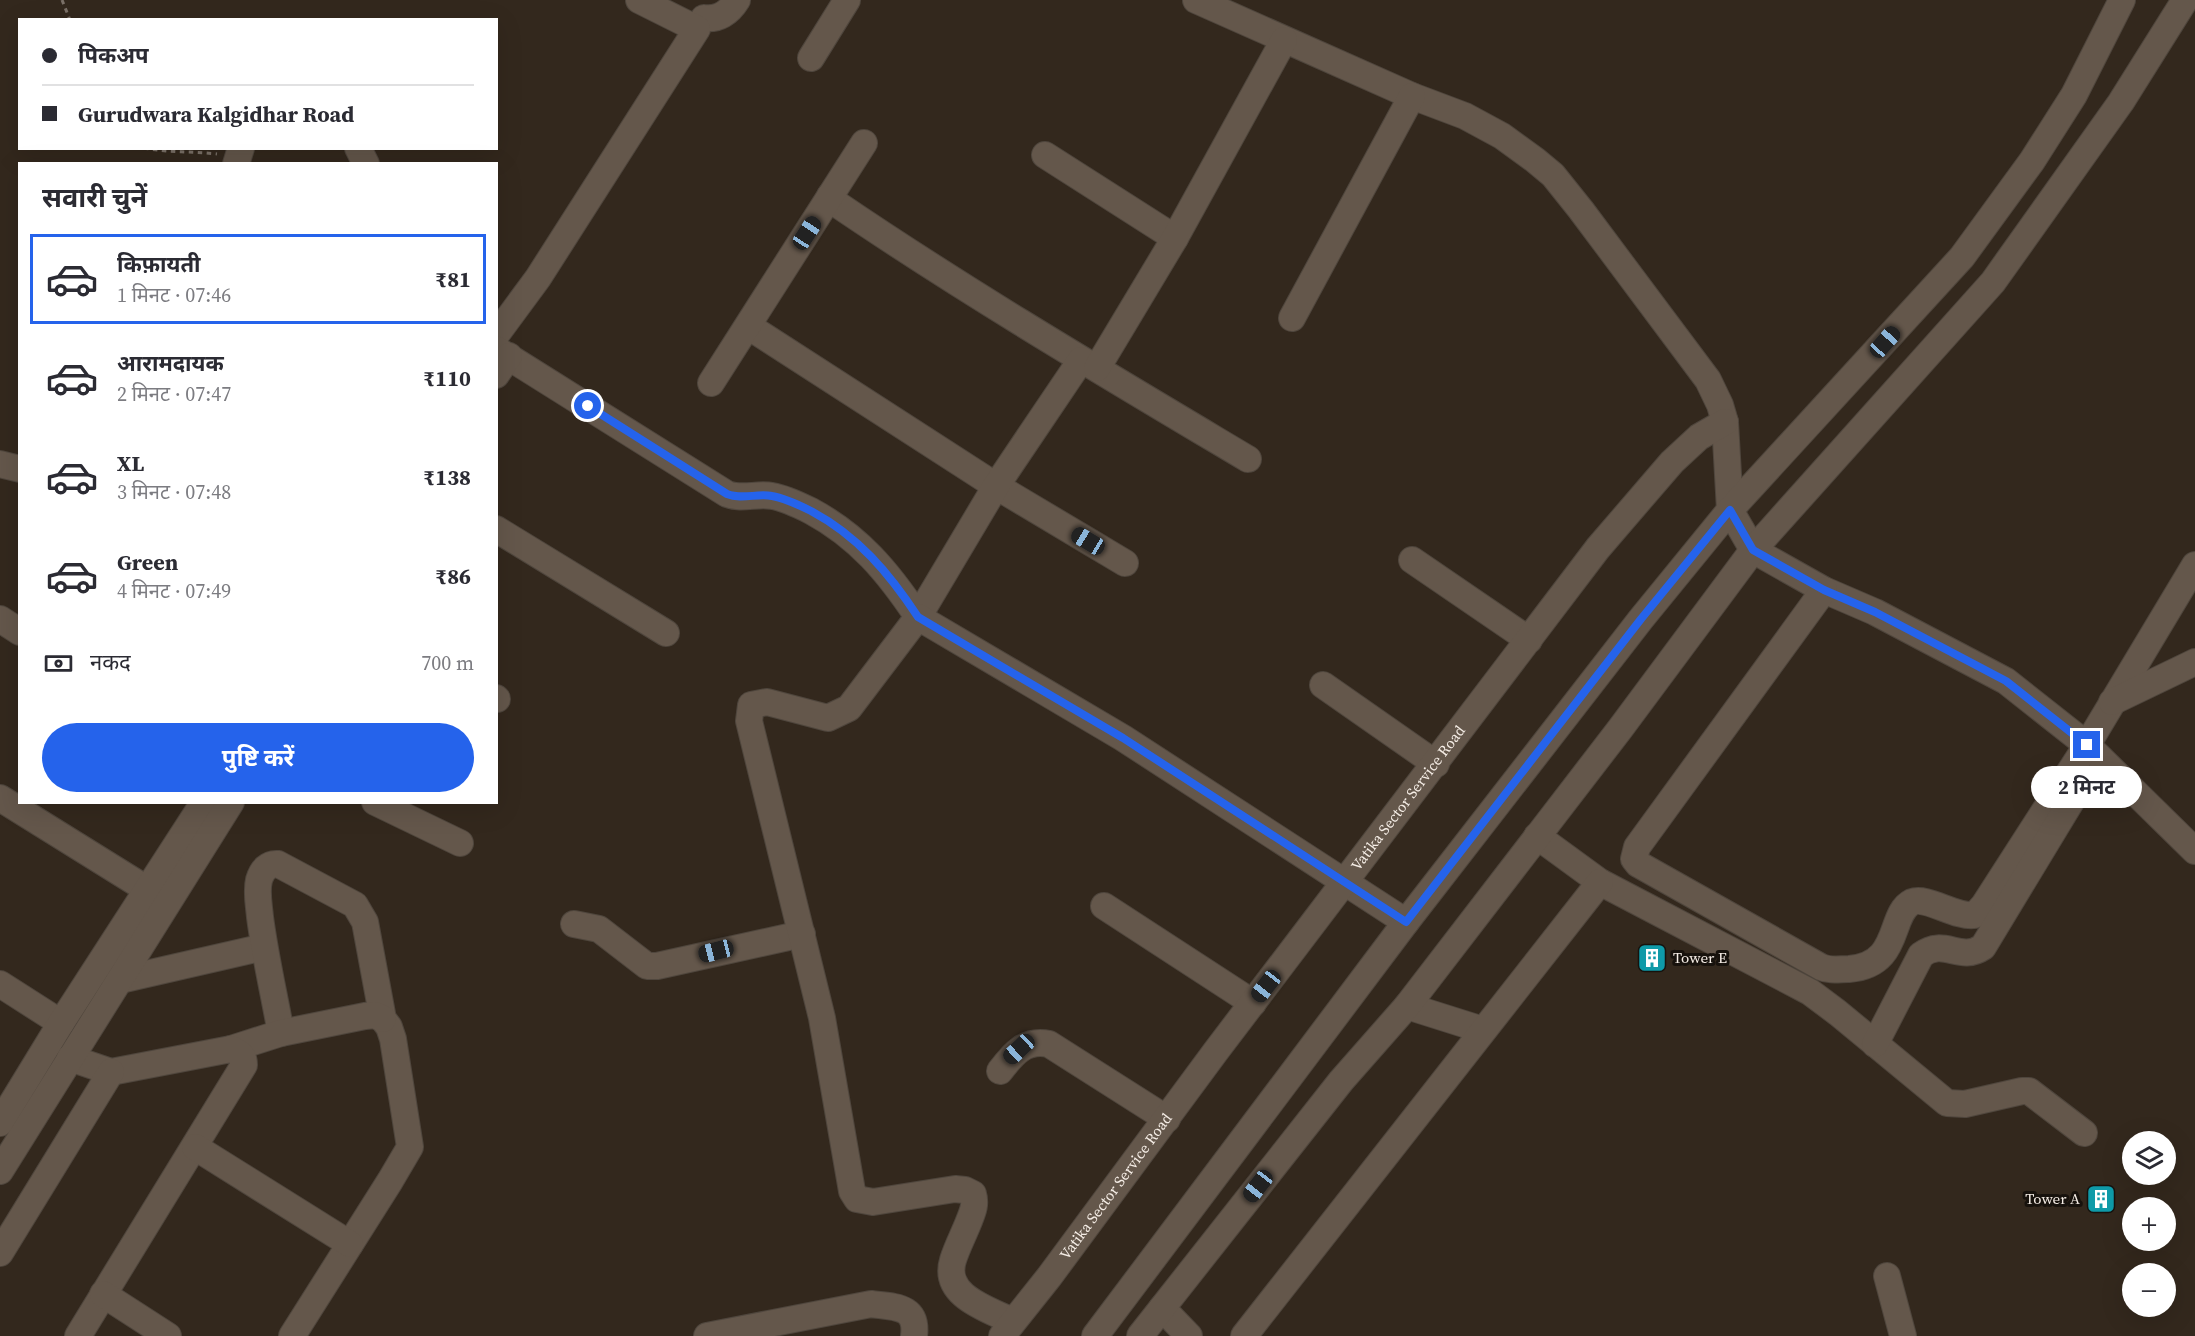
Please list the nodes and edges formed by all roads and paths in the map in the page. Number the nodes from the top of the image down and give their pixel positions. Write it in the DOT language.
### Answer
graph roads {
  1 [pos="62,0"];
  2 [pos="639,0"];
  3 [pos="737,0"];
  4 [pos="847,0"];
  5 [pos="1196,0"];
  6 [pos="2122,0"];
  7 [pos="2185,0"];
  8 [pos="703,16"];
  9 [pos="69,18"];
  10 [pos="1284,40"];
  11 [pos="811,58"];
  12 [pos="1412,96"];
  13 [pos="864,143"];
  14 [pos="154,150"];
  15 [pos="1045,154"];
  16 [pos="238,156"];
  17 [pos="830,196"];
  18 [pos="1175,238"];
  19 [pos="1292,318"];
  20 [pos="747,326"];
  21 [pos="500,342"];
  22 [pos="1089,364"];
  23 [pos="711,383"];
  24 [pos="1725,422"];
  25 [pos="1248,459"];
  26 [pos="996,486"];
  27 [pos="1730,510"];
  28 [pos="498,530"];
  29 [pos="1753,550"];
  30 [pos="1412,560"];
  31 [pos="1125,563"];
  32 [pos="2195,565"];
  33 [pos="1824,590"];
  34 [pos="918,617"];
  35 [pos="0,620"];
  36 [pos="18,631"];
  37 [pos="666,633"];
  38 [pos="1529,640"];
  39 [pos="2195,662"];
  40 [pos="1323,685"];
  41 [pos="2112,702"];
  42 [pos="2093,751"];
  43 [pos="1436,764"];
  44 [pos="0,798"];
  45 [pos="203,804"];
  46 [pos="230,804"];
  47 [pos="379,804"];
  48 [pos="1537,836"];
  49 [pos="460,843"];
  50 [pos="2195,851"];
  51 [pos="1600,882"];
  52 [pos="1345,883"];
  53 [pos="148,890"];
  54 [pos="1104,906"];
  55 [pos="1406,922"];
  56 [pos="574,924"];
  57 [pos="802,934"];
  58 [pos="264,947"];
  59 [pos="120,980"];
  60 [pos="0,984"];
  61 [pos="1253,1003"];
  62 [pos="1407,1006"];
  63 [pos="383,1019"];
  64 [pos="61,1023"];
  65 [pos="1483,1030"];
  66 [pos="281,1033"];
  67 [pos="1875,1044"];
  68 [pos="231,1049"];
  69 [pos="70,1058"];
  70 [pos="1000,1071"];
  71 [pos="111,1072"];
  72 [pos="16,1113"];
  73 [pos="1167,1119"];
  74 [pos="2084,1133"];
  75 [pos="195,1147"];
  76 [pos="0,1171"];
  77 [pos="350,1244"];
  78 [pos="0,1253"];
  79 [pos="1887,1276"];
  80 [pos="103,1294"];
  81 [pos="1162,1308"];
  82 [pos="1007,1329"];
  83 [pos="78,1336"];
  84 [pos="168,1336"];
  85 [pos="292,1336"];
  86 [pos="707,1336"];
  87 [pos="914,1336"];
  88 [pos="1095,1336"];
  89 [pos="1140,1336"];
  90 [pos="1189,1336"];
  91 [pos="1244,1336"];
  92 [pos="1903,1336"];
  1 -- 9 [label="path"];
  2 -- 8 [label="street"];
  3 -- 8 [label="street"];
  4 -- 11 [label="street"];
  5 -- 10 [label="street"];
  6 -- 27 [label="street"];
  7 -- 29 [label="street"];
  8 -- 21 [label="street"];
  10 -- 12 [label="street"];
  10 -- 18 [label="street"];
  12 -- 19 [label="street"];
  12 -- 24 [label="street"];
  13 -- 17 [label="street"];
  14 -- 16 [label="path"];
  15 -- 18 [label="street"];
  17 -- 20 [label="street"];
  17 -- 22 [label="street"];
  18 -- 22 [label="street"];
  20 -- 23 [label="street"];
  20 -- 26 [label="street"];
  21 -- 34 [label="street"];
  22 -- 25 [label="street"];
  22 -- 26 [label="street"];
  24 -- 27 [label="street"];
  24 -- 38 [label="street, Vatika Sector Service Road"];
  26 -- 31 [label="street"];
  26 -- 34 [label="street"];
  27 -- 29 [label="street"];
  27 -- 55 [label="street"];
  28 -- 37 [label="street"];
  29 -- 33 [label="street"];
  29 -- 48 [label="street"];
  30 -- 38 [label="street"];
  32 -- 41 [label="street"];
  33 -- 42 [label="street"];
  33 -- 42 [label="street"];
  34 -- 52 [label="street"];
  34 -- 57 [label="street"];
  35 -- 36 [label="street"];
  38 -- 43 [label="street, Vatika Sector Service Road"];
  39 -- 41 [label="street"];
  40 -- 43 [label="street"];
  41 -- 42 [label="street"];
  42 -- 50 [label="street"];
  42 -- 67 [label="street"];
  43 -- 52 [label="street, Vatika Sector Service Road"];
  44 -- 53 [label="street"];
  45 -- 53 [label="street"];
  46 -- 59 [label="street"];
  47 -- 49 [label="street"];
  48 -- 51 [label="street"];
  48 -- 62 [label="street"];
  51 -- 65 [label="street"];
  51 -- 67 [label="street"];
  52 -- 55 [label="street"];
  52 -- 61 [label="street, Vatika Sector Service Road"];
  53 -- 64 [label="street"];
  54 -- 61 [label="street"];
  55 -- 88 [label="street"];
  56 -- 57 [label="street"];
  57 -- 82 [label="street"];
  58 -- 59 [label="street"];
  58 -- 63 [label="street"];
  58 -- 66 [label="street"];
  59 -- 69 [label="street"];
  60 -- 64 [label="street"];
  61 -- 73 [label="street, Vatika Sector Service Road"];
  62 -- 65 [label="street"];
  62 -- 81 [label="street"];
  63 -- 66 [label="street"];
  63 -- 77 [label="street"];
  64 -- 72 [label="street"];
  65 -- 91 [label="street"];
  66 -- 68 [label="street"];
  67 -- 74 [label="street"];
  68 -- 71 [label="street"];
  68 -- 75 [label="street"];
  69 -- 71 [label="street"];
  69 -- 72 [label="street"];
  70 -- 73 [label="street"];
  71 -- 78 [label="street"];
  72 -- 76 [label="street"];
  73 -- 82 [label="street, Vatika Sector Service Road"];
  75 -- 77 [label="street"];
  75 -- 80 [label="street"];
  77 -- 85 [label="street"];
  79 -- 92 [label="street"];
  80 -- 83 [label="street"];
  80 -- 84 [label="street"];
  81 -- 89 [label="street"];
  81 -- 90 [label="street"];
  86 -- 87 [label="street"];
}
